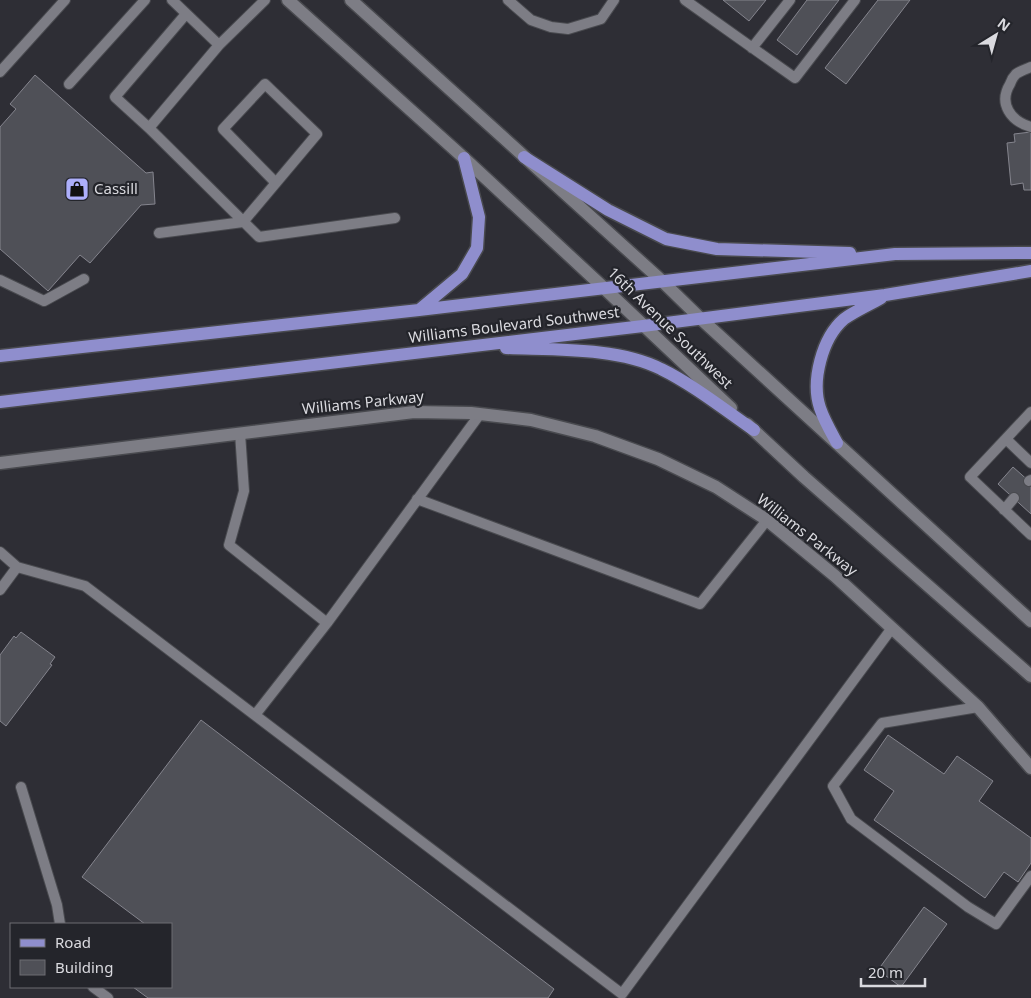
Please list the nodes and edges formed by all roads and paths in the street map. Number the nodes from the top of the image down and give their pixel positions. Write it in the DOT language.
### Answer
graph roads {
  1 [pos="65,0"];
  2 [pos="145,0"];
  3 [pos="172,0"];
  4 [pos="264,0"];
  5 [pos="288,0"];
  6 [pos="351,0"];
  7 [pos="508,0"];
  8 [pos="614,0"];
  9 [pos="790,0"];
  10 [pos="855,0"];
  11 [pos="692,2"];
  12 [pos="186,14"];
  13 [pos="219,45"];
  14 [pos="752,48"];
  15 [pos="1031,67"];
  16 [pos="0,72"];
  17 [pos="69,84"];
  18 [pos="1031,126"];
  19 [pos="149,128"];
  20 [pos="524,156"];
  21 [pos="464,158"];
  22 [pos="276,183"];
  23 [pos="395,218"];
  24 [pos="243,222"];
  25 [pos="159,233"];
  26 [pos="1031,253"];
  27 [pos="895,254"];
  28 [pos="1031,271"];
  29 [pos="84,279"];
  30 [pos="0,280"];
  31 [pos="662,281"];
  32 [pos="604,288"];
  33 [pos="886,295"];
  34 [pos="419,310"];
  35 [pos="700,318"];
  36 [pos="643,326"];
  37 [pos="468,346"];
  38 [pos="0,356"];
  39 [pos="0,402"];
  40 [pos="1031,412"];
  41 [pos="480,414"];
  42 [pos="754,430"];
  43 [pos="240,433"];
  44 [pos="1006,439"];
  45 [pos="837,443"];
  46 [pos="1031,462"];
  47 [pos="0,463"];
  48 [pos="1014,498"];
  49 [pos="417,499"];
  50 [pos="1004,510"];
  51 [pos="767,520"];
  52 [pos="1030,531"];
  53 [pos="0,552"];
  54 [pos="17,567"];
  55 [pos="0,590"];
  56 [pos="1031,621"];
  57 [pos="327,623"];
  58 [pos="892,628"];
  59 [pos="1031,676"];
  60 [pos="978,707"];
  61 [pos="255,716"];
  62 [pos="1031,768"];
  63 [pos="21,787"];
  64 [pos="1031,876"];
  65 [pos="60,923"];
  66 [pos="94,988"];
  67 [pos="620,996"];
  68 [pos="108,998"];
  1 -- 16 [label="lane"];
  2 -- 17 [label="lane"];
  3 -- 12 [label="lane"];
  4 -- 13 [label="lane"];
  5 -- 21 [label="main road, 16th Avenue Southwest"];
  6 -- 20 [label="main road, 16th Avenue Southwest"];
  7 -- 8 [label="lane"];
  9 -- 14 [label="lane"];
  10 -- 14 [label="lane"];
  11 -- 14 [label="lane"];
  12 -- 13 [label="lane"];
  12 -- 19 [label="lane"];
  13 -- 19 [label="lane"];
  15 -- 18 [label="lane"];
  19 -- 24 [label="lane"];
  20 -- 27 [label="main road"];
  20 -- 31 [label="main road, 16th Avenue Southwest"];
  21 -- 32 [label="main road, 16th Avenue Southwest"];
  21 -- 34 [label="main road"];
  22 -- 22 [label="lane"];
  22 -- 24 [label="lane"];
  23 -- 24 [label="lane"];
  24 -- 25 [label="lane"];
  26 -- 27 [label="main road, Williams Boulevard Southwest"];
  27 -- 31 [label="main road, Williams Boulevard Southwest"];
  28 -- 33 [label="main road, Williams Boulevard Southwest"];
  29 -- 30 [label="lane"];
  31 -- 32 [label="main road, Williams Boulevard Southwest"];
  31 -- 35 [label="main road, 16th Avenue Southwest"];
  32 -- 34 [label="main road, Williams Boulevard Southwest"];
  32 -- 36 [label="main road, 16th Avenue Southwest"];
  33 -- 35 [label="main road, Williams Boulevard Southwest"];
  33 -- 45 [label="main road"];
  34 -- 38 [label="main road, Williams Boulevard Southwest"];
  35 -- 36 [label="main road, Williams Boulevard Southwest"];
  35 -- 45 [label="main road, 16th Avenue Southwest"];
  36 -- 37 [label="main road, Williams Boulevard Southwest"];
  36 -- 42 [label="main road, 16th Avenue Southwest"];
  37 -- 39 [label="main road, Williams Boulevard Southwest"];
  37 -- 42 [label="main road"];
  40 -- 44 [label="lane"];
  41 -- 43 [label="main road, Williams Parkway"];
  41 -- 49 [label="lane"];
  41 -- 51 [label="main road, Williams Parkway"];
  42 -- 59 [label="main road, 16th Avenue Southwest"];
  43 -- 47 [label="main road, Williams Parkway"];
  43 -- 57 [label="lane"];
  44 -- 46 [label="lane"];
  44 -- 50 [label="lane"];
  45 -- 56 [label="main road, 16th Avenue Southwest"];
  48 -- 50 [label="lane"];
  49 -- 51 [label="lane"];
  49 -- 57 [label="lane"];
  50 -- 52 [label="lane"];
  51 -- 58 [label="main road, Williams Parkway"];
  53 -- 54 [label="lane"];
  54 -- 55 [label="lane"];
  54 -- 61 [label="lane"];
  57 -- 61 [label="lane"];
  58 -- 60 [label="main road, Williams Parkway"];
  58 -- 67 [label="lane"];
  60 -- 62 [label="main road, Williams Parkway"];
  60 -- 64 [label="lane"];
  61 -- 67 [label="lane"];
  63 -- 65 [label="lane"];
  66 -- 68 [label="lane"];
}
